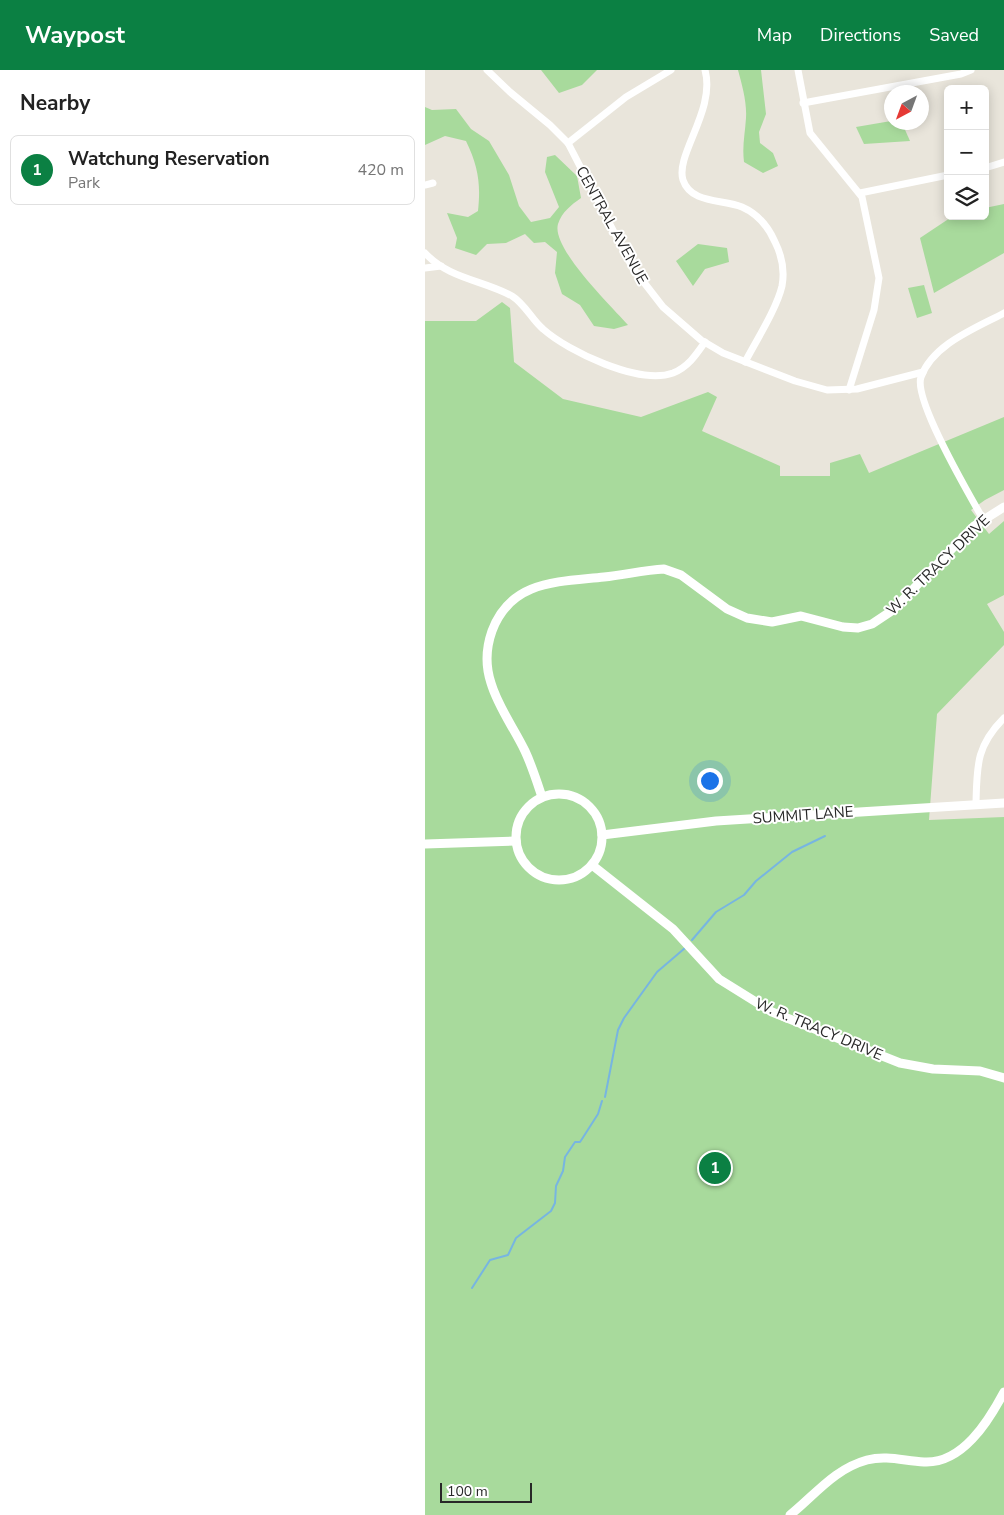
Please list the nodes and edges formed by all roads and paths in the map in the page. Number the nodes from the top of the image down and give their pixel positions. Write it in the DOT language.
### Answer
graph roads {
  1 [pos="487,70"];
  2 [pos="671,70"];
  3 [pos="705,70"];
  4 [pos="798,70"];
  5 [pos="971,70"];
  6 [pos="803,103"];
  7 [pos="568,143"];
  8 [pos="1004,162"];
  9 [pos="989,167"];
  10 [pos="944,177"];
  11 [pos="433,183"];
  12 [pos="425,185"];
  13 [pos="860,193"];
  14 [pos="425,253"];
  15 [pos="441,266"];
  16 [pos="425,268"];
  17 [pos="1004,313"];
  18 [pos="705,342"];
  19 [pos="745,362"];
  20 [pos="923,372"];
  21 [pos="849,390"];
  22 [pos="1004,506"];
  23 [pos="983,519"];
  24 [pos="1004,718"];
  25 [pos="542,797"];
  26 [pos="976,803"];
  27 [pos="1004,803"];
  28 [pos="602,835"];
  29 [pos="516,841"];
  30 [pos="425,844"];
  31 [pos="592,865"];
  32 [pos="1004,1078"];
  33 [pos="1004,1392"];
  34 [pos="790,1515"];
  1 -- 7 [label="street, CENTRAL AVENUE"];
  2 -- 7 [label="street"];
  3 -- 19 [label="street"];
  4 -- 6 [label="street"];
  5 -- 6 [label="street"];
  6 -- 13 [label="street"];
  7 -- 18 [label="street, CENTRAL AVENUE"];
  8 -- 9 [label="street"];
  10 -- 13 [label="street"];
  11 -- 12 [label="street"];
  13 -- 21 [label="street"];
  14 -- 15 [label="street"];
  15 -- 16 [label="street"];
  15 -- 18 [label="street"];
  17 -- 20 [label="street"];
  18 -- 19 [label="street, CENTRAL AVENUE"];
  19 -- 21 [label="street, CENTRAL AVENUE"];
  20 -- 21 [label="street, CENTRAL AVENUE"];
  20 -- 23 [label="street"];
  22 -- 23 [label="street, W. R. TRACY DRIVE"];
  23 -- 25 [label="street, W. R. TRACY DRIVE"];
  24 -- 26 [label="street"];
  25 -- 28 [label="street"];
  25 -- 29 [label="street"];
  26 -- 27 [label="street, SUMMIT LANE"];
  26 -- 28 [label="street, SUMMIT LANE"];
  28 -- 31 [label="street"];
  29 -- 30 [label="street"];
  29 -- 31 [label="street"];
  31 -- 32 [label="street, W. R. TRACY DRIVE"];
  33 -- 34 [label="street"];
}
